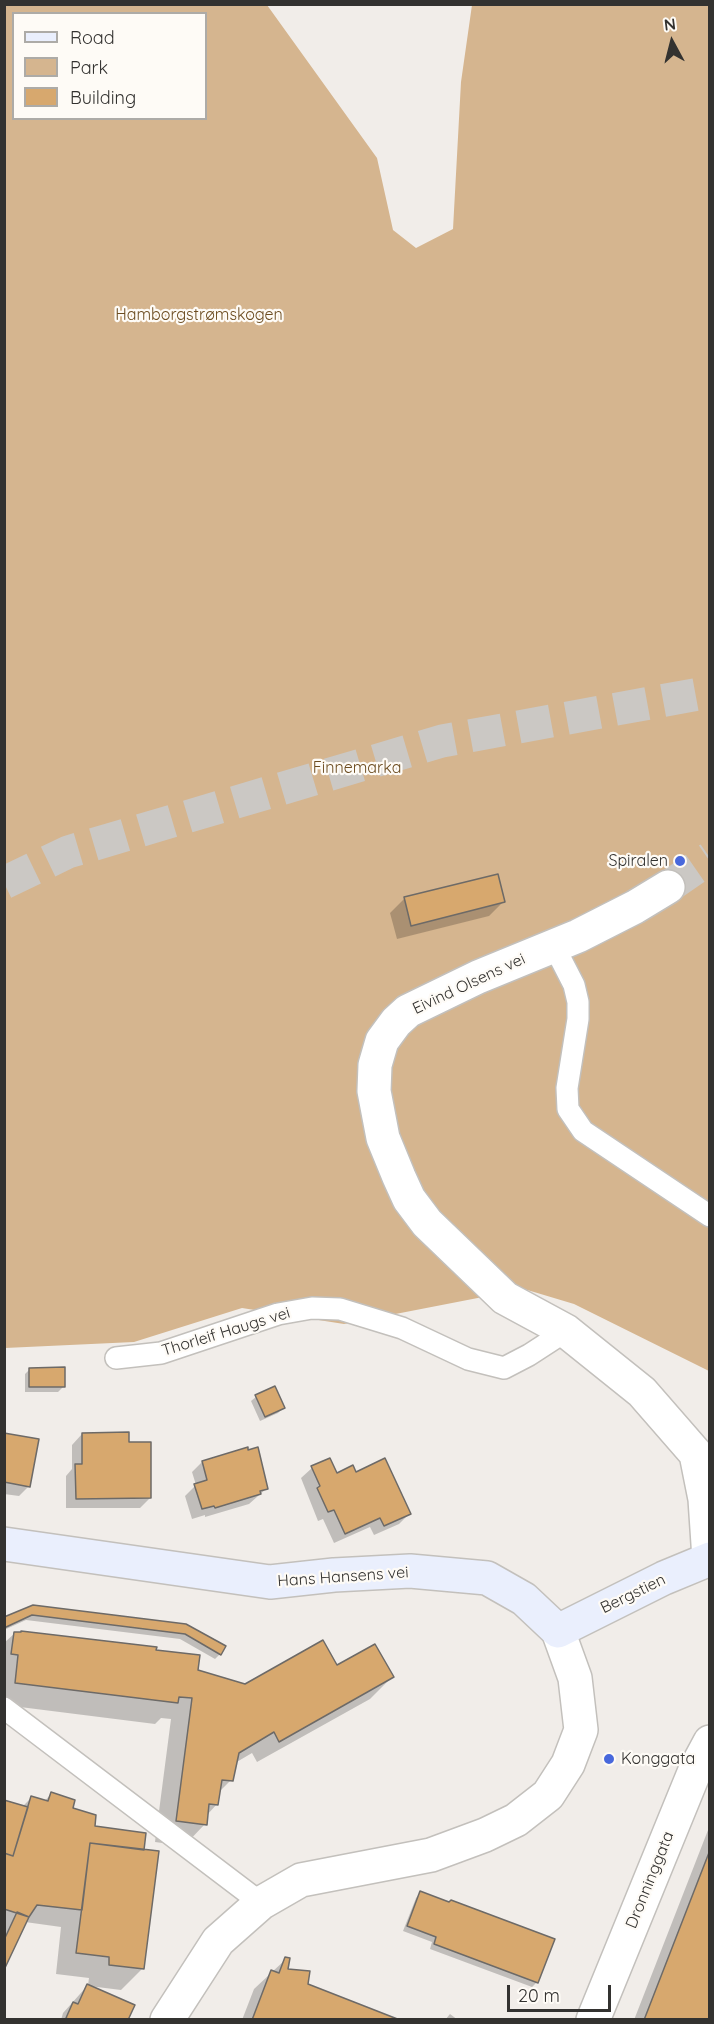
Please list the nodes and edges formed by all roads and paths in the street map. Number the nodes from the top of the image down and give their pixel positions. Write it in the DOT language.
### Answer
graph roads {
  1 [pos="668,887"];
  2 [pos="554,946"];
  3 [pos="710,1216"];
  4 [pos="566,1331"];
  5 [pos="116,1358"];
  6 [pos="4,1544"];
  7 [pos="709,1559"];
  8 [pos="558,1631"];
  9 [pos="4,1708"];
  10 [pos="710,1742"];
  11 [pos="261,1903"];
  12 [pos="168,2019"];
  13 [pos="593,2019"];
  1 -- 2 [label="street"];
  2 -- 3 [label="lane"];
  2 -- 4 [label="street, Eivind Olsens vei"];
  4 -- 5 [label="lane, Thorleif Haugs vei"];
  4 -- 7 [label="street, Eivind Olsens vei"];
  6 -- 8 [label="main road, Hans Hansens vei"];
  7 -- 8 [label="main road, Bergstien"];
  8 -- 11 [label="street"];
  9 -- 11 [label="lane"];
  10 -- 13 [label="street, Dronninggata"];
  11 -- 12 [label="street"];
}
